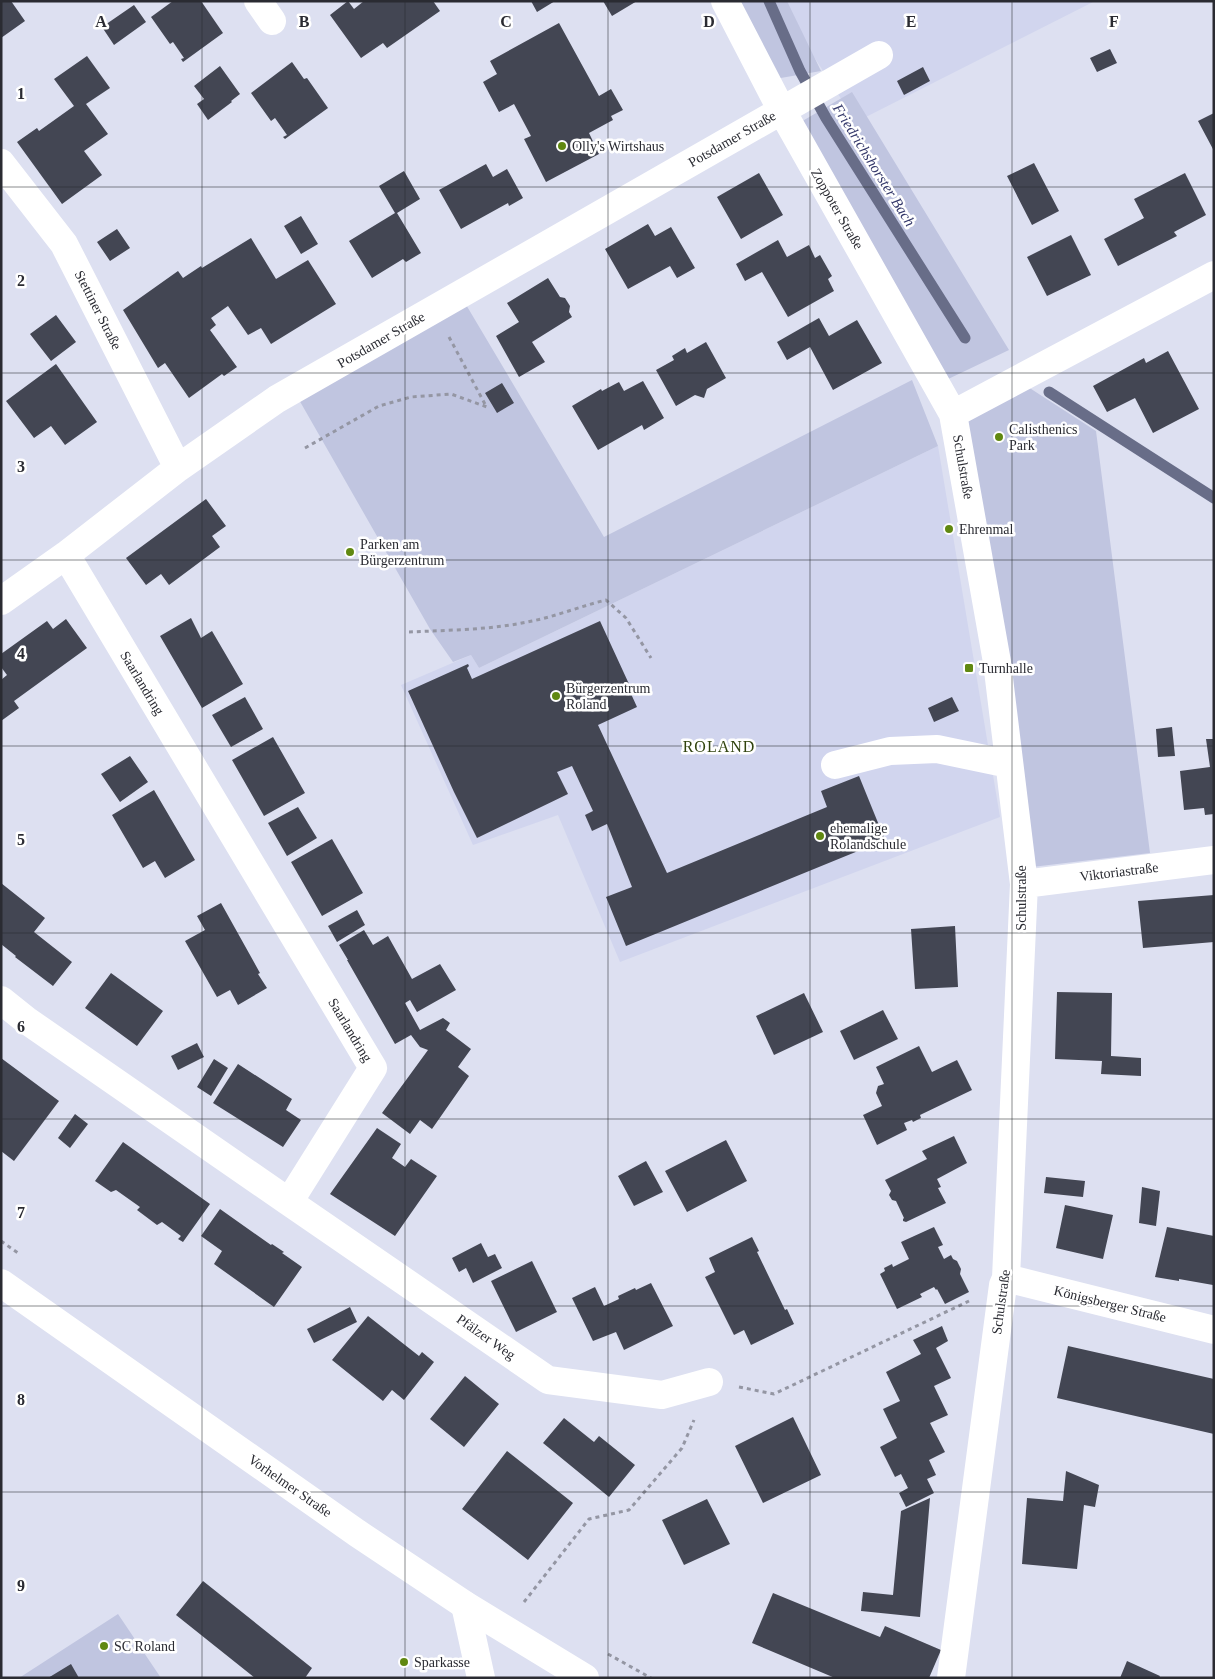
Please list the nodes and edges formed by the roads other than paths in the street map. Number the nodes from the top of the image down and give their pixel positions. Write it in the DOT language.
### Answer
graph roads {
  1 [pos="725,1"];
  2 [pos="879,55"];
  3 [pos="786,108"];
  4 [pos="1,163"];
  5 [pos="1214,275"];
  6 [pos="953,414"];
  7 [pos="178,468"];
  8 [pos="66,555"];
  9 [pos="1,602"];
  10 [pos="1009,764"];
  11 [pos="835,765"];
  12 [pos="1214,860"];
  13 [pos="1024,884"];
  14 [pos="1,1000"];
  15 [pos="289,1202"];
  16 [pos="1005,1281"];
  17 [pos="1,1283"];
  18 [pos="1214,1330"];
  19 [pos="709,1382"];
  20 [pos="465,1605"];
  21 [pos="481,1678"];
  22 [pos="585,1678"];
  23 [pos="951,1678"];
  1 -- 3 [label="street, Zoppoter Straße"];
  2 -- 3 [label="street, Potsdamer Straße"];
  3 -- 6 [label="street, Zoppoter Straße"];
  3 -- 7 [label="street, Potsdamer Straße"];
  4 -- 7 [label="street, Stettiner Straße"];
  5 -- 6 [label="street"];
  6 -- 10 [label="street, Schulstraße"];
  7 -- 8 [label="street, Potsdamer Straße"];
  8 -- 9 [label="street, Potsdamer Straße"];
  8 -- 15 [label="street, Saarlandring"];
  10 -- 11 [label="street"];
  10 -- 13 [label="street, Schulstraße"];
  12 -- 13 [label="street, Viktoriastraße"];
  13 -- 16 [label="street, Schulstraße"];
  14 -- 15 [label="street"];
  15 -- 19 [label="street, Pfälzer Weg"];
  16 -- 18 [label="street, Königsberger Straße"];
  16 -- 23 [label="street, Schulstraße"];
  17 -- 20 [label="street, Vorhelmer Straße"];
  20 -- 21 [label="street"];
  20 -- 22 [label="street, Vorhelmer Straße"];
}
